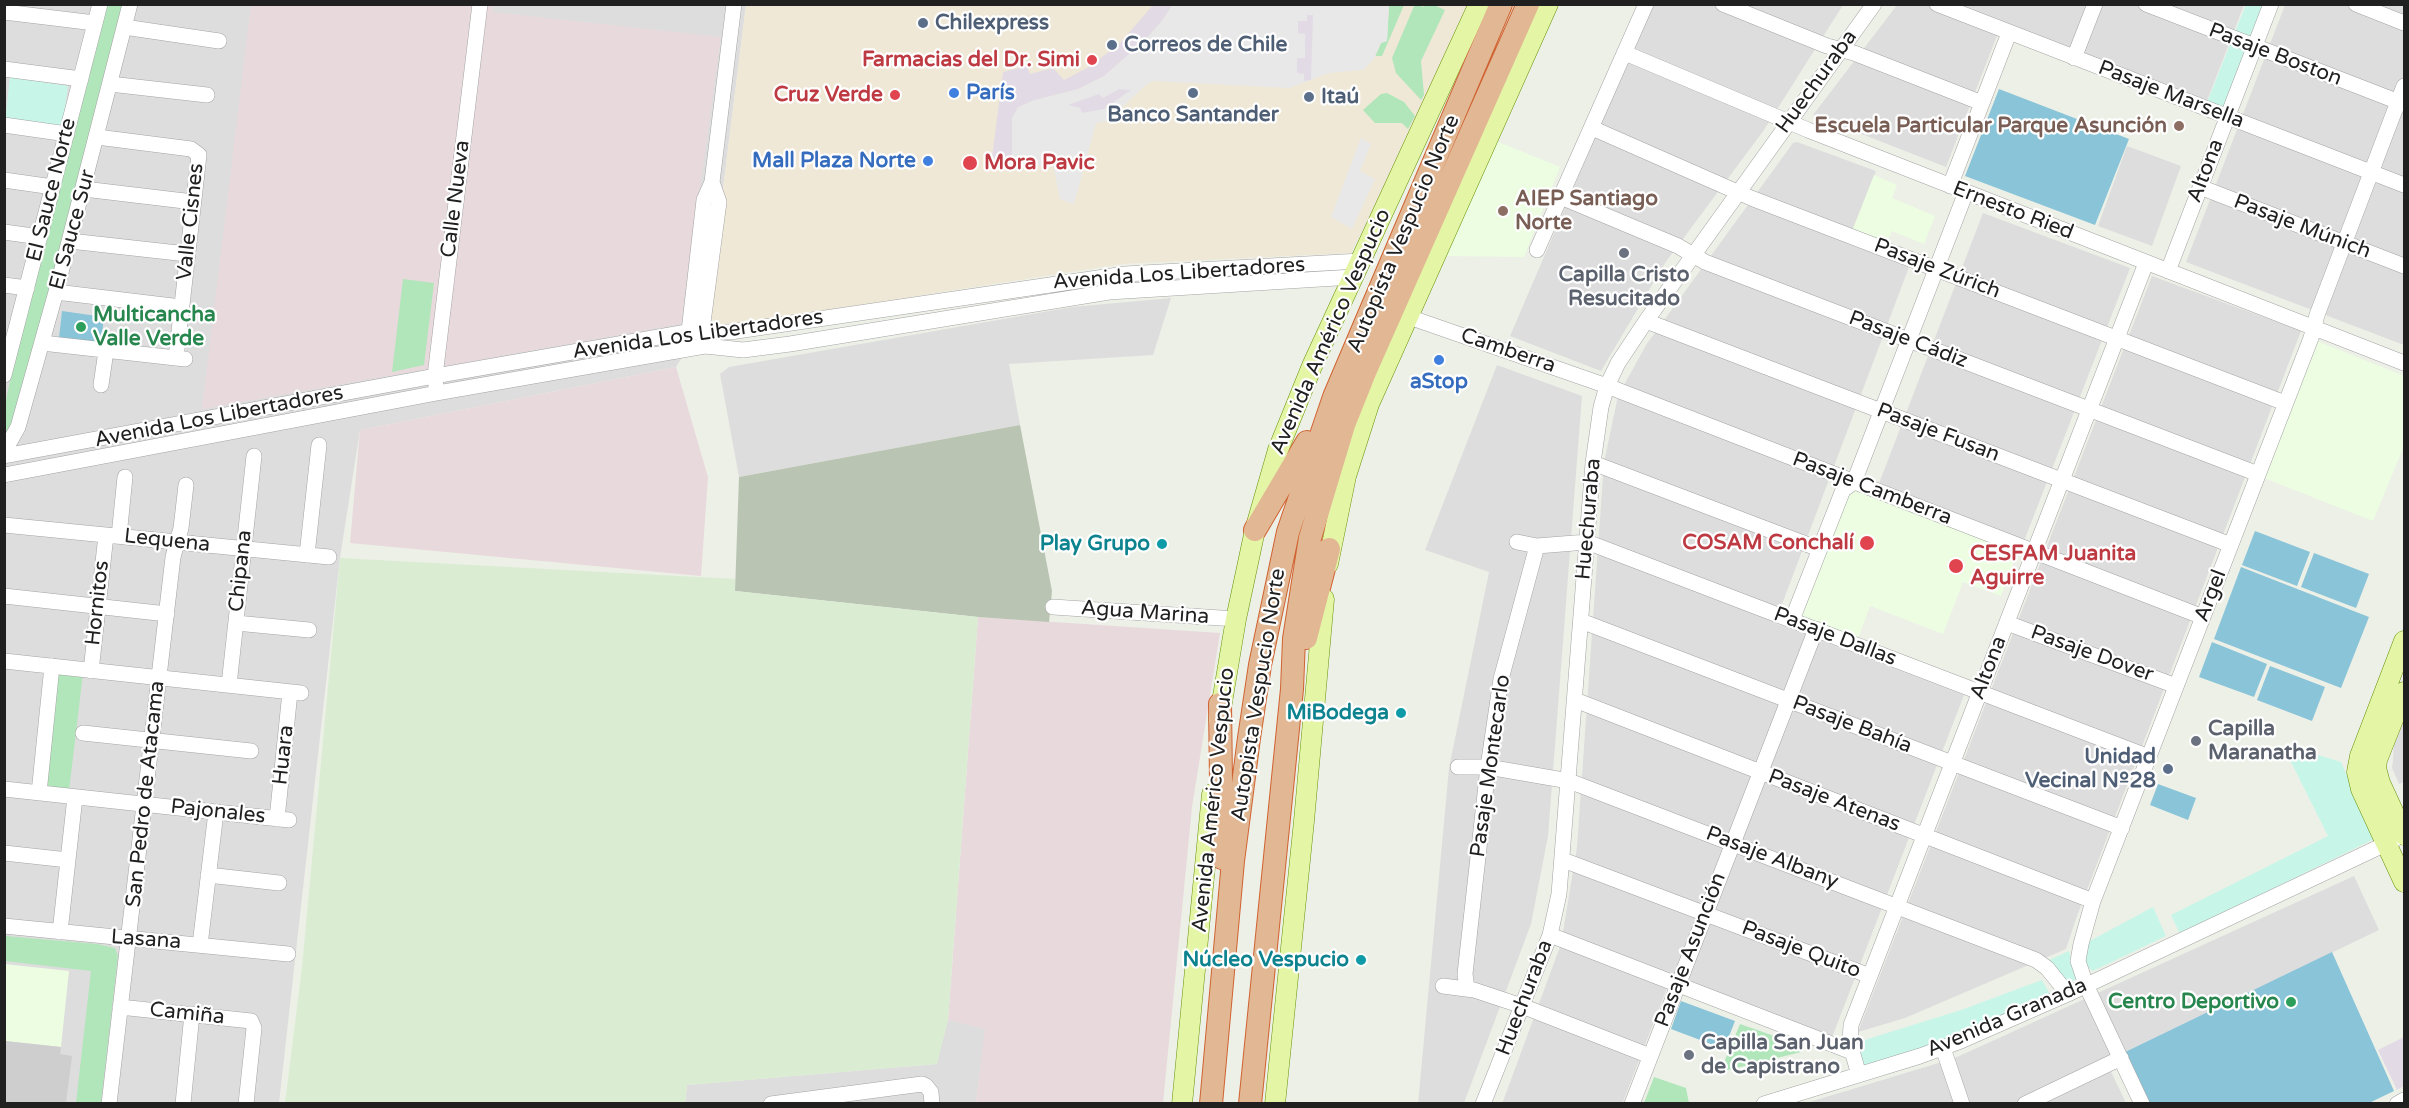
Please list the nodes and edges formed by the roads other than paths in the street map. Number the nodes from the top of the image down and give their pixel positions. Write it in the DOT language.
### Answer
graph roads {
  1 [pos="100,4"];
  2 [pos="130,4"];
  3 [pos="480,4"];
  4 [pos="734,4"];
  5 [pos="1479,4"];
  6 [pos="1501,4"];
  7 [pos="1528,4"];
  8 [pos="1548,4"];
  9 [pos="1646,4"];
  10 [pos="1723,4"];
  11 [pos="1874,4"];
  12 [pos="1937,4"];
  13 [pos="2095,4"];
  14 [pos="2146,4"];
  15 [pos="2271,4"];
  16 [pos="2356,4"];
  17 [pos="4,12"];
  18 [pos="95,23"];
  19 [pos="2404,23"];
  20 [pos="124,27"];
  21 [pos="2009,33"];
  22 [pos="219,41"];
  23 [pos="2255,46"];
  24 [pos="1841,50"];
  25 [pos="1625,53"];
  26 [pos="2074,58"];
  27 [pos="4,69"];
  28 [pos="81,79"];
  29 [pos="110,84"];
  30 [pos="2404,86"];
  31 [pos="207,95"];
  32 [pos="2402,103"];
  33 [pos="1982,104"];
  34 [pos="2227,117"];
  35 [pos="1788,122"];
  36 [pos="4,125"];
  37 [pos="1592,128"];
  38 [pos="67,134"];
  39 [pos="97,138"];
  40 [pos="2372,172"];
  41 [pos="4,180"];
  42 [pos="2404,185"];
  43 [pos="1950,186"];
  44 [pos="53,187"];
  45 [pos="2200,187"];
  46 [pos="84,189"];
  47 [pos="1738,192"];
  48 [pos="1966,192"];
  49 [pos="1561,197"];
  50 [pos="193,202"];
  51 [pos="4,232"];
  52 [pos="40,237"];
  53 [pos="70,241"];
  54 [pos="2345,243"];
  55 [pos="1537,250"];
  56 [pos="187,254"];
  57 [pos="1693,255"];
  58 [pos="2146,263"];
  59 [pos="2404,266"];
  60 [pos="1357,269"];
  61 [pos="1936,269"];
  62 [pos="2168,271"];
  63 [pos="4,285"];
  64 [pos="27,288"];
  65 [pos="56,292"];
  66 [pos="181,307"];
  67 [pos="1409,316"];
  68 [pos="1646,321"];
  69 [pos="2314,328"];
  70 [pos="698,336"];
  71 [pos="9,338"];
  72 [pos="2117,338"];
  73 [pos="1909,340"];
  74 [pos="42,343"];
  75 [pos="106,351"];
  76 [pos="2404,363"];
  77 [pos="4,375"];
  78 [pos="435,376"];
  79 [pos="102,385"];
  80 [pos="1607,387"];
  81 [pos="437,393"];
  82 [pos="1334,397"];
  83 [pos="2285,403"];
  84 [pos="2090,409"];
  85 [pos="1881,411"];
  86 [pos="319,445"];
  87 [pos="4,454"];
  88 [pos="254,456"];
  89 [pos="1593,463"];
  90 [pos="2258,474"];
  91 [pos="4,475"];
  92 [pos="125,477"];
  93 [pos="2062,480"];
  94 [pos="1854,482"];
  95 [pos="186,485"];
  96 [pos="4,525"];
  97 [pos="1255,531"];
  98 [pos="112,536"];
  99 [pos="177,542"];
  100 [pos="1517,542"];
  101 [pos="1587,542"];
  102 [pos="2231,545"];
  103 [pos="1537,546"];
  104 [pos="244,549"];
  105 [pos="1329,549"];
  106 [pos="1819,549"];
  107 [pos="2034,551"];
  108 [pos="307,555"];
  109 [pos="329,557"];
  110 [pos="4,596"];
  111 [pos="98,606"];
  112 [pos="1053,607"];
  113 [pos="167,614"];
  114 [pos="2203,617"];
  115 [pos="1236,619"];
  116 [pos="1792,620"];
  117 [pos="1581,621"];
  118 [pos="236,623"];
  119 [pos="2007,623"];
  120 [pos="1816,629"];
  121 [pos="309,630"];
  122 [pos="2404,641"];
  123 [pos="4,661"];
  124 [pos="52,666"];
  125 [pos="91,670"];
  126 [pos="159,678"];
  127 [pos="229,685"];
  128 [pos="2176,686"];
  129 [pos="1292,689"];
  130 [pos="1980,692"];
  131 [pos="2404,692"];
  132 [pos="1575,700"];
  133 [pos="1788,700"];
  134 [pos="1220,704"];
  135 [pos="82,732"];
  136 [pos="152,740"];
  137 [pos="251,751"];
  138 [pos="2149,757"];
  139 [pos="1953,763"];
  140 [pos="1458,767"];
  141 [pos="1488,767"];
  142 [pos="1760,772"];
  143 [pos="1569,780"];
  144 [pos="4,789"];
  145 [pos="39,793"];
  146 [pos="75,797"];
  147 [pos="145,804"];
  148 [pos="216,812"];
  149 [pos="283,819"];
  150 [pos="2122,828"];
  151 [pos="2404,835"];
  152 [pos="1924,836"];
  153 [pos="1733,843"];
  154 [pos="2386,843"];
  155 [pos="4,853"];
  156 [pos="68,860"];
  157 [pos="1563,860"];
  158 [pos="208,875"];
  159 [pos="2404,882"];
  160 [pos="279,883"];
  161 [pos="2094,901"];
  162 [pos="1897,907"];
  163 [pos="1706,914"];
  164 [pos="4,926"];
  165 [pos="60,932"];
  166 [pos="1550,935"];
  167 [pos="129,939"];
  168 [pos="200,945"];
  169 [pos="288,954"];
  170 [pos="1224,956"];
  171 [pos="1870,976"];
  172 [pos="1678,985"];
  173 [pos="2086,985"];
  174 [pos="1443,987"];
  175 [pos="1467,989"];
  176 [pos="2068,994"];
  177 [pos="1522,1006"];
  178 [pos="120,1007"];
  179 [pos="192,1014"];
  180 [pos="1943,1048"];
  181 [pos="1852,1052"];
  182 [pos="1650,1056"];
  183 [pos="2121,1058"];
  184 [pos="1859,1075"];
  185 [pos="1210,1099"];
  186 [pos="2404,1100"];
  187 [pos="1784,1101"];
  188 [pos="800,1102"];
  189 [pos="109,1104"];
  190 [pos="183,1104"];
  191 [pos="246,1104"];
  192 [pos="771,1104"];
  193 [pos="932,1104"];
  194 [pos="1182,1104"];
  195 [pos="1250,1104"];
  196 [pos="1275,1104"];
  197 [pos="1483,1104"];
  198 [pos="1632,1104"];
  199 [pos="1764,1104"];
  200 [pos="1962,1104"];
  201 [pos="2025,1104"];
  202 [pos="2142,1104"];
  203 [pos="2397,1104"];
  1 -- 18 [label="street, El Sauce Norte"];
  2 -- 20 [label="street, El Sauce Sur"];
  3 -- 78 [label="street, Calle Nueva"];
  4 -- 70 [label="street"];
  5 -- 60 [label="main road, Avenida Américo Vespucio"];
  6 -- 82 [label="highway, Autopista Vespucio Norte"];
  7 -- 129 [label="highway, Autopista Vespucio Norte"];
  8 -- 67 [label="main road"];
  9 -- 25 [label="street"];
  10 -- 24 [label="street"];
  11 -- 24 [label="street, Huechuraba"];
  12 -- 21 [label="street, Pasaje Marsella"];
  13 -- 26 [label="street"];
  14 -- 23 [label="street, Pasaje Boston"];
  15 -- 23 [label="street, Altona"];
  16 -- 19 [label="street"];
  17 -- 18 [label="street"];
  18 -- 28 [label="street, El Sauce Norte"];
  20 -- 22 [label="street"];
  20 -- 29 [label="street, El Sauce Sur"];
  21 -- 26 [label="street, Pasaje Marsella"];
  21 -- 33 [label="street"];
  23 -- 32 [label="street, Pasaje Boston"];
  23 -- 34 [label="street, Altona"];
  24 -- 33 [label="street"];
  24 -- 35 [label="street, Huechuraba"];
  25 -- 35 [label="street, Ernesto Ried"];
  25 -- 37 [label="street"];
  26 -- 34 [label="street, Pasaje Marsella"];
  27 -- 28 [label="street"];
  28 -- 38 [label="street, El Sauce Norte"];
  29 -- 31 [label="street"];
  29 -- 39 [label="street, El Sauce Sur"];
  30 -- 32 [label="street, Argel"];
  32 -- 40 [label="street, Argel"];
  33 -- 43 [label="street"];
  34 -- 40 [label="street, Pasaje Marsella"];
  34 -- 45 [label="street, Altona"];
  35 -- 43 [label="street, Ernesto Ried"];
  35 -- 47 [label="street, Huechuraba"];
  36 -- 38 [label="street"];
  37 -- 47 [label="street, Pasaje Zúrich"];
  37 -- 49 [label="street"];
  38 -- 44 [label="street, El Sauce Norte"];
  39 -- 46 [label="street, El Sauce Sur"];
  39 -- 50 [label="street, Valle Cisnes"];
  40 -- 42 [label="street, Pasaje Marsella"];
  40 -- 54 [label="street, Argel"];
  41 -- 44 [label="street"];
  43 -- 48 [label="street, Ernesto Ried"];
  44 -- 52 [label="street, El Sauce Norte"];
  45 -- 54 [label="street, Pasaje Múnich"];
  45 -- 62 [label="street, Altona"];
  46 -- 50 [label="street"];
  46 -- 53 [label="street, El Sauce Sur"];
  47 -- 57 [label="street, Huechuraba"];
  47 -- 61 [label="street, Pasaje Zúrich"];
  48 -- 58 [label="street, Ernesto Ried"];
  48 -- 61 [label="street"];
  49 -- 55 [label="street"];
  49 -- 57 [label="street, Pasaje Cádiz"];
  50 -- 56 [label="street, Valle Cisnes"];
  51 -- 52 [label="street"];
  52 -- 64 [label="street, El Sauce Norte"];
  53 -- 56 [label="street"];
  53 -- 65 [label="street, El Sauce Sur"];
  54 -- 59 [label="street, Pasaje Múnich"];
  54 -- 69 [label="street, Argel"];
  56 -- 66 [label="street, Valle Cisnes"];
  57 -- 68 [label="street, Huechuraba"];
  57 -- 73 [label="street, Pasaje Cádiz"];
  58 -- 62 [label="street, Ernesto Ried"];
  58 -- 72 [label="street, Altona"];
  60 -- 70 [label="street, Avenida Los Libertadores"];
  60 -- 97 [label="main road, Avenida Américo Vespucio"];
  61 -- 72 [label="street, Pasaje Zúrich"];
  61 -- 73 [label="street"];
  62 -- 69 [label="street, Ernesto Ried"];
  63 -- 64 [label="street"];
  64 -- 71 [label="street, El Sauce Norte"];
  65 -- 66 [label="street"];
  65 -- 74 [label="street, El Sauce Sur"];
  66 -- 75 [label="street, Valle Cisnes"];
  67 -- 80 [label="street, Camberra"];
  67 -- 105 [label="main road"];
  68 -- 80 [label="street, Huechuraba"];
  68 -- 85 [label="street, Pasaje Fusan"];
  69 -- 76 [label="street, Ernesto Ried"];
  69 -- 83 [label="street, Argel"];
  70 -- 78 [label="street, Avenida Los Libertadores"];
  70 -- 81 [label="street, Avenida Los Libertadores"];
  71 -- 77 [label="street, El Sauce Norte"];
  72 -- 83 [label="street, Pasaje Zúrich"];
  72 -- 84 [label="street, Altona"];
  73 -- 84 [label="street, Pasaje Cádiz"];
  73 -- 85 [label="street"];
  74 -- 75 [label="street"];
  74 -- 87 [label="street, El Sauce Sur"];
  75 -- 79 [label="street"];
  78 -- 81 [label="street, Calle Nueva"];
  78 -- 87 [label="street, Avenida Los Libertadores"];
  80 -- 89 [label="street, Huechuraba"];
  80 -- 94 [label="street, Pasaje Camberra"];
  81 -- 91 [label="street, Avenida Los Libertadores"];
  82 -- 97 [label="highway"];
  82 -- 170 [label="highway, Autopista Vespucio Norte"];
  83 -- 90 [label="street, Argel"];
  84 -- 90 [label="street, Pasaje Cádiz"];
  84 -- 93 [label="street, Altona"];
  85 -- 93 [label="street, Pasaje Fusan"];
  85 -- 94 [label="street"];
  86 -- 108 [label="street"];
  88 -- 104 [label="street, Chipana"];
  89 -- 101 [label="street, Huechuraba"];
  89 -- 106 [label="street"];
  90 -- 102 [label="street, Argel"];
  92 -- 98 [label="street, Hornitos"];
  93 -- 102 [label="street, Pasaje Fusan"];
  93 -- 107 [label="street, Altona"];
  94 -- 106 [label="street"];
  94 -- 107 [label="street, Pasaje Camberra"];
  95 -- 99 [label="street, San Pedro de Atacama"];
  96 -- 98 [label="street, Lequena"];
  97 -- 115 [label="main road, Avenida Américo Vespucio"];
  98 -- 99 [label="street, Lequena"];
  98 -- 111 [label="street, Hornitos"];
  99 -- 104 [label="street, Lequena"];
  99 -- 113 [label="street, San Pedro de Atacama"];
  100 -- 103 [label="street, Pasaje Dallas"];
  101 -- 103 [label="street, Pasaje Dallas"];
  101 -- 116 [label="street, Pasaje Dallas"];
  101 -- 117 [label="street, Huechuraba"];
  102 -- 114 [label="street, Argel"];
  103 -- 141 [label="street, Pasaje Montecarlo"];
  104 -- 108 [label="street, Lequena"];
  104 -- 118 [label="street, Chipana"];
  105 -- 129 [label="highway"];
  105 -- 196 [label="main road"];
  106 -- 116 [label="street"];
  107 -- 114 [label="street, Pasaje Camberra"];
  107 -- 119 [label="street, Altona"];
  108 -- 109 [label="street, Lequena"];
  110 -- 111 [label="street"];
  111 -- 113 [label="street"];
  111 -- 125 [label="street, Hornitos"];
  112 -- 115 [label="street, Agua Marina"];
  113 -- 126 [label="street, San Pedro de Atacama"];
  114 -- 128 [label="street, Argel"];
  115 -- 134 [label="main road, Avenida Américo Vespucio"];
  116 -- 120 [label="street, Pasaje Dallas"];
  117 -- 132 [label="street, Huechuraba"];
  117 -- 133 [label="street, Pasaje Bahía"];
  118 -- 121 [label="street"];
  118 -- 127 [label="street, Chipana"];
  119 -- 128 [label="street, Pasaje Dover"];
  119 -- 130 [label="street, Altona"];
  120 -- 130 [label="street, Pasaje Dallas"];
  120 -- 133 [label="street, Pasaje Asunción"];
  122 -- 154 [label="main road"];
  123 -- 124 [label="street"];
  124 -- 125 [label="street"];
  124 -- 145 [label="street"];
  125 -- 126 [label="street"];
  126 -- 127 [label="street"];
  126 -- 136 [label="street, San Pedro de Atacama"];
  127 -- 149 [label="street, Huara"];
  128 -- 138 [label="street, Argel"];
  129 -- 195 [label="highway, Autopista Vespucio Norte"];
  130 -- 138 [label="street, Pasaje Dallas"];
  130 -- 139 [label="street, Altona"];
  131 -- 151 [label="main road"];
  132 -- 142 [label="street, Pasaje Atenas"];
  132 -- 143 [label="street, Huechuraba"];
  133 -- 139 [label="street, Pasaje Bahía"];
  133 -- 142 [label="street, Pasaje Asunción"];
  134 -- 170 [label="highway"];
  134 -- 194 [label="main road, Avenida Américo Vespucio"];
  135 -- 136 [label="street"];
  136 -- 137 [label="street"];
  136 -- 147 [label="street, San Pedro de Atacama"];
  138 -- 150 [label="street, Argel"];
  139 -- 150 [label="street, Pasaje Bahía"];
  139 -- 152 [label="street, Altona"];
  140 -- 141 [label="street, Pasaje Albany"];
  141 -- 143 [label="street, Pasaje Albany"];
  141 -- 175 [label="street, Pasaje Montecarlo"];
  142 -- 152 [label="street, Pasaje Atenas"];
  142 -- 153 [label="street, Pasaje Asunción"];
  143 -- 153 [label="street, Pasaje Albany"];
  143 -- 157 [label="street, Huechuraba"];
  144 -- 145 [label="street, Pajonales"];
  145 -- 146 [label="street, Pajonales"];
  146 -- 147 [label="street, Pajonales"];
  146 -- 156 [label="street"];
  147 -- 148 [label="street, Pajonales"];
  147 -- 167 [label="street, San Pedro de Atacama"];
  148 -- 149 [label="street, Pajonales"];
  148 -- 158 [label="street"];
  150 -- 161 [label="street, Argel"];
  151 -- 154 [label="street, Avenida Granada"];
  152 -- 161 [label="street, Pasaje Atenas"];
  152 -- 162 [label="street, Altona"];
  153 -- 162 [label="street, Pasaje Albany"];
  153 -- 163 [label="street, Pasaje Asunción"];
  154 -- 159 [label="main road"];
  154 -- 173 [label="street, Avenida Granada"];
  155 -- 156 [label="street"];
  156 -- 165 [label="street"];
  157 -- 163 [label="street, Pasaje Quito"];
  157 -- 166 [label="street, Huechuraba"];
  158 -- 160 [label="street"];
  158 -- 168 [label="street"];
  161 -- 173 [label="street, Argel"];
  162 -- 171 [label="street, Altona"];
  162 -- 176 [label="street, Pasaje Albany"];
  163 -- 171 [label="street, Pasaje Quito"];
  163 -- 172 [label="street, Pasaje Asunción"];
  164 -- 165 [label="street, Lasana"];
  165 -- 167 [label="street, Lasana"];
  166 -- 172 [label="street"];
  166 -- 177 [label="street, Huechuraba"];
  167 -- 168 [label="street, Lasana"];
  167 -- 178 [label="street, San Pedro de Atacama"];
  168 -- 169 [label="street, Lasana"];
  170 -- 185 [label="highway, Autopista Vespucio Norte"];
  171 -- 181 [label="street, Altona"];
  172 -- 181 [label="street"];
  172 -- 182 [label="street, Pasaje Asunción"];
  173 -- 176 [label="street, Avenida Granada"];
  173 -- 183 [label="street, Argel"];
  174 -- 175 [label="street"];
  175 -- 177 [label="street"];
  176 -- 180 [label="street, Avenida Granada"];
  177 -- 182 [label="street"];
  177 -- 197 [label="street, Huechuraba"];
  178 -- 179 [label="street, Camiña"];
  178 -- 189 [label="street, San Pedro de Atacama"];
  179 -- 190 [label="street"];
  179 -- 191 [label="street, Camiña"];
  180 -- 184 [label="street, Avenida Granada"];
  180 -- 200 [label="street"];
  181 -- 184 [label="street, Altona"];
  182 -- 198 [label="street, Pasaje Asunción"];
  183 -- 201 [label="street"];
  183 -- 202 [label="street, Argel"];
  184 -- 187 [label="street, Avenida Granada"];
  186 -- 203 [label="street"];
  187 -- 199 [label="street, Avenida Granada"];
  188 -- 192 [label="street"];
  188 -- 193 [label="street"];
}
